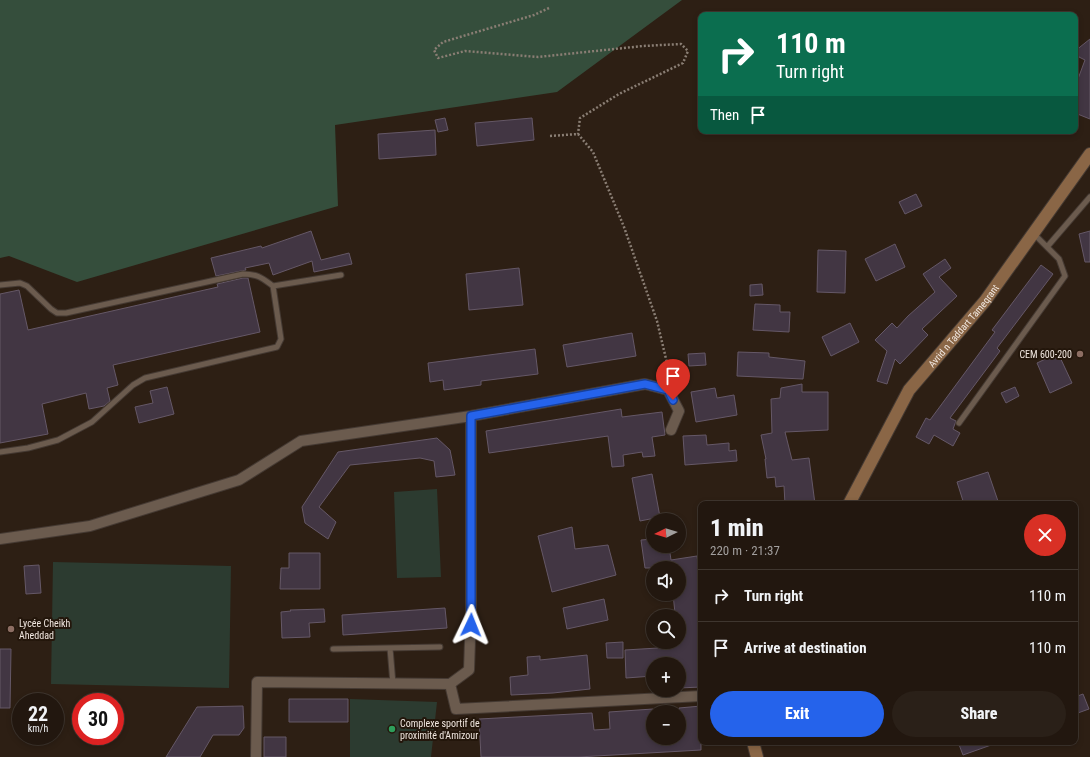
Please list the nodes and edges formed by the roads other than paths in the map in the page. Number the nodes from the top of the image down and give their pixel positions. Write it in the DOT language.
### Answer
graph roads {
  1 [pos="1090,154"];
  2 [pos="1090,197"];
  3 [pos="1034,233"];
  4 [pos="1048,248"];
  5 [pos="341,276"];
  6 [pos="0,285"];
  7 [pos="273,286"];
  8 [pos="471,416"];
  9 [pos="959,423"];
  10 [pos="671,430"];
  11 [pos="0,452"];
  12 [pos="850,501"];
  13 [pos="0,539"];
  14 [pos="440,647"];
  15 [pos="390,648"];
  16 [pos="333,649"];
  17 [pos="392,684"];
  18 [pos="450,684"];
  19 [pos="698,696"];
  20 [pos="754,745"];
  21 [pos="256,757"];
  22 [pos="757,757"];
  1 -- 3 [label="main road, Avrid n Taddart Tameqrant"];
  2 -- 4 [label="lane"];
  3 -- 4 [label="lane"];
  3 -- 12 [label="main road, Avrid n Taddart Tameqrant"];
  4 -- 9 [label="lane"];
  5 -- 7 [label="lane"];
  6 -- 7 [label="lane"];
  7 -- 11 [label="lane"];
  8 -- 10 [label="street"];
  8 -- 13 [label="street"];
  8 -- 18 [label="street"];
  14 -- 15 [label="lane"];
  15 -- 16 [label="lane"];
  15 -- 17 [label="lane"];
  17 -- 18 [label="street"];
  17 -- 21 [label="street"];
  18 -- 19 [label="street"];
  20 -- 22 [label="main road"];
}
